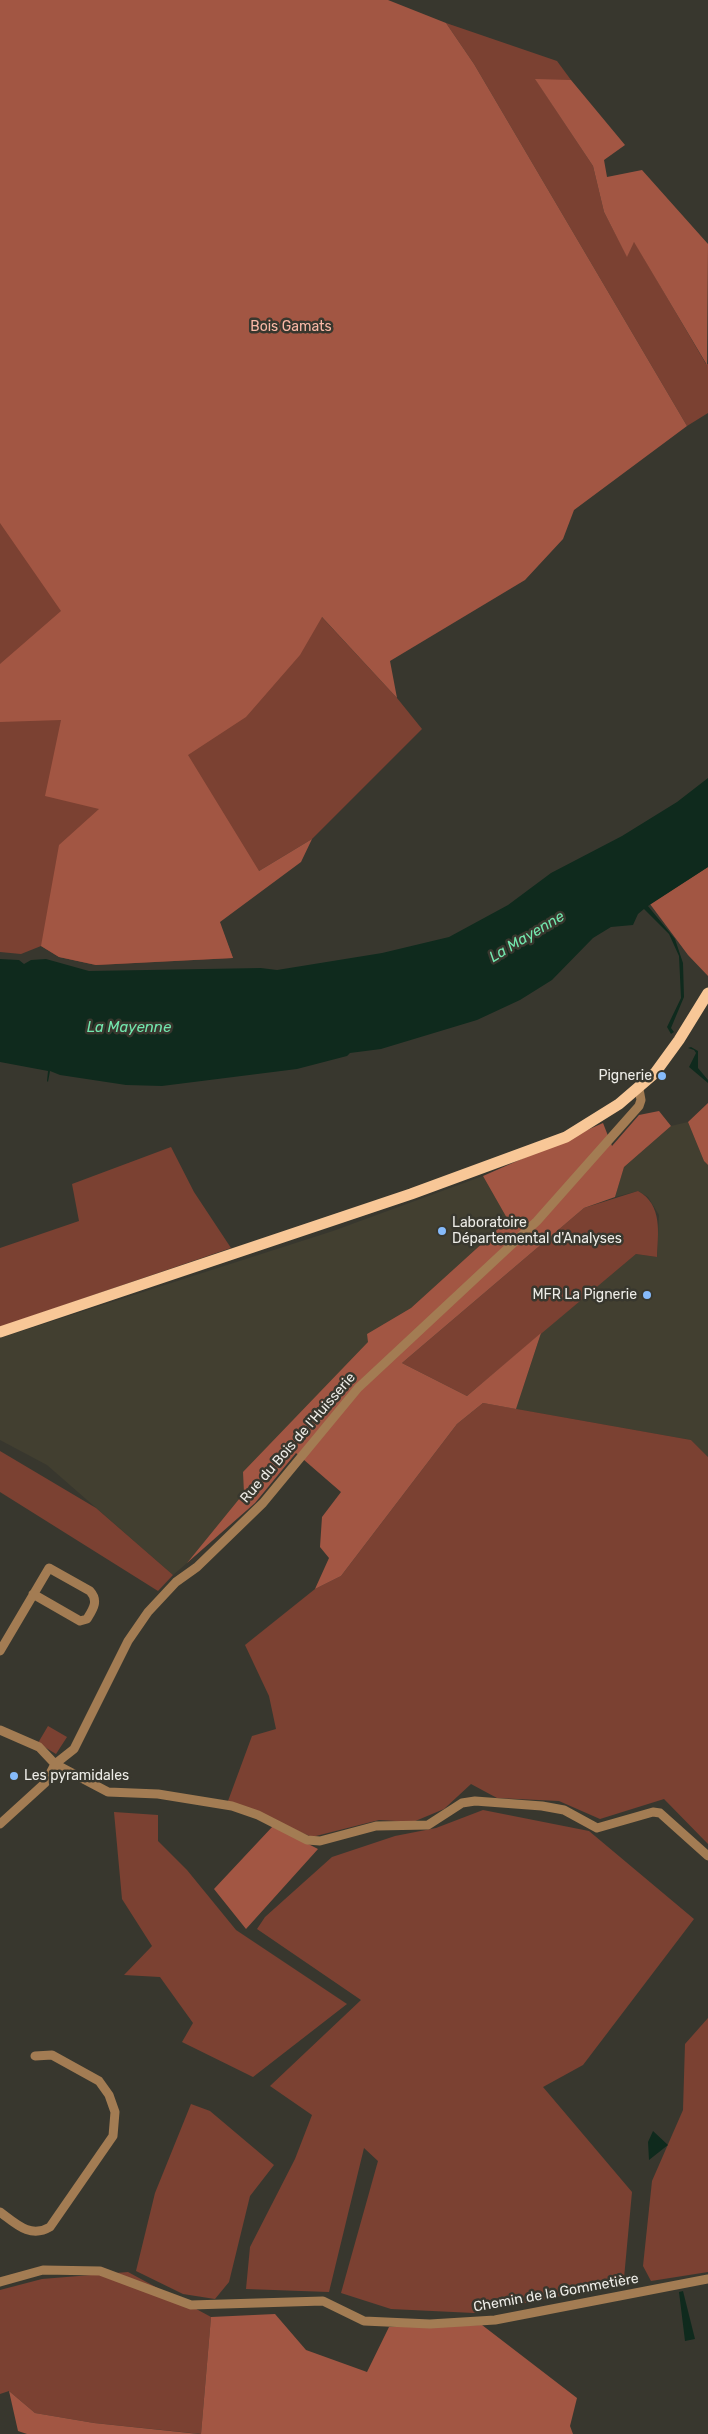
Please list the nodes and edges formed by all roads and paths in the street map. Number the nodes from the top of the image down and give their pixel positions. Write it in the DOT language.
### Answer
graph roads {
  1 [pos="708,993"];
  2 [pos="639,1088"];
  3 [pos="0,1332"];
  4 [pos="33,1594"];
  5 [pos="0,1651"];
  6 [pos="0,1730"];
  7 [pos="55,1764"];
  8 [pos="0,1824"];
  9 [pos="708,1856"];
  10 [pos="36,2056"];
  11 [pos="0,2212"];
  12 [pos="708,2280"];
  13 [pos="0,2282"];
  1 -- 2 [label="main road"];
  2 -- 3 [label="main road"];
  2 -- 7 [label="street, Rue du Bois de l'Huisserie"];
  4 -- 4 [label="street"];
  4 -- 5 [label="street"];
  6 -- 7 [label="street"];
  7 -- 8 [label="street, Rue du Bois de l'Huisserie"];
  7 -- 9 [label="street"];
  10 -- 11 [label="street"];
  12 -- 13 [label="street, Chemin de la Gommetière"];
}
